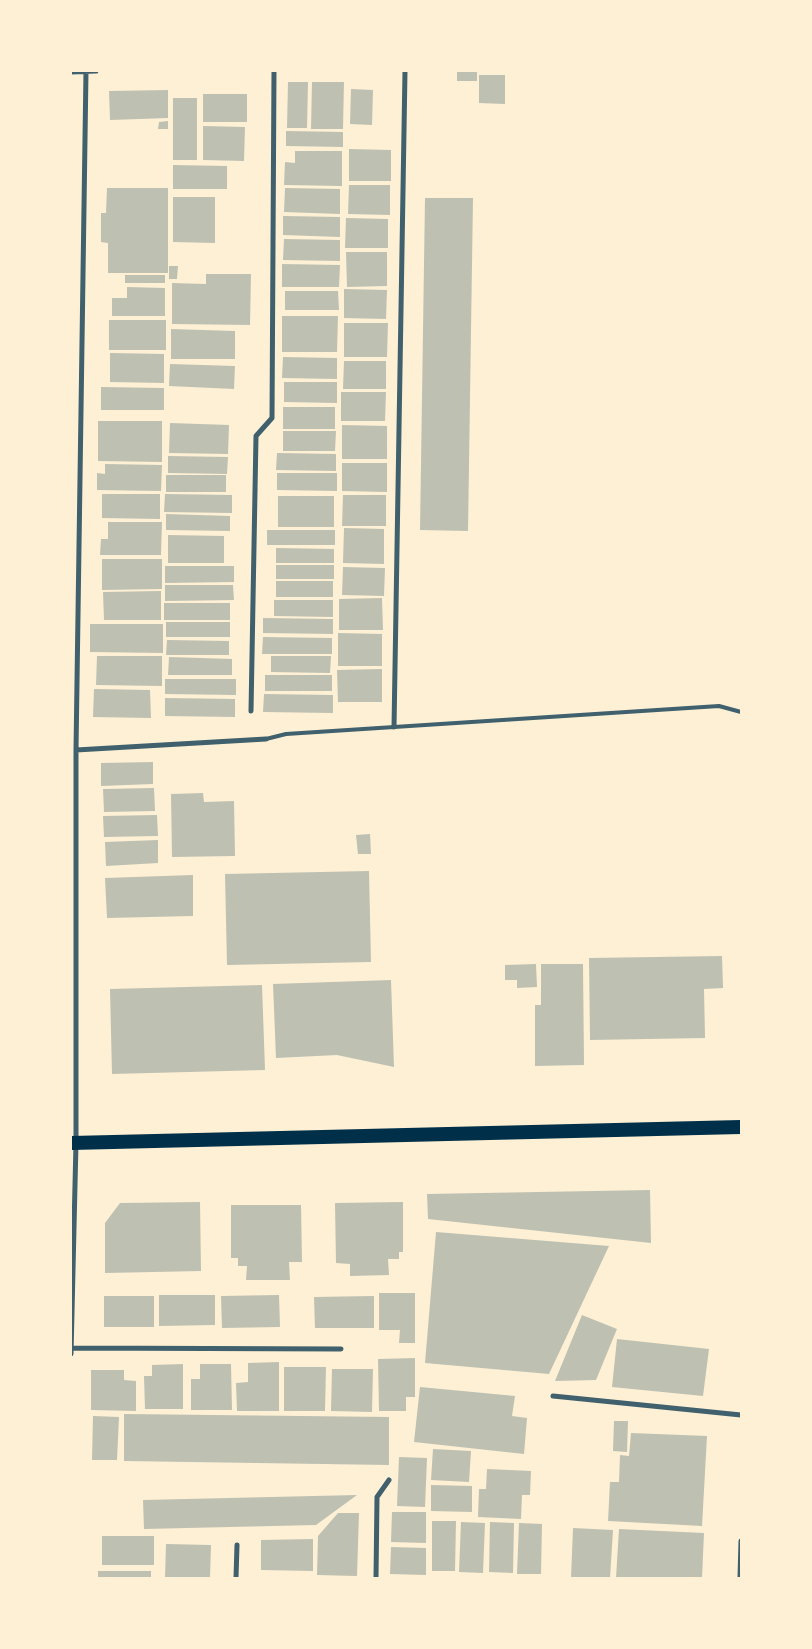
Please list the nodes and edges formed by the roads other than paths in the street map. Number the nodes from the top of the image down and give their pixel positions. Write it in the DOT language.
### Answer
graph roads {
  1 [pos="86,71"];
  2 [pos="96,71"];
  3 [pos="274,71"];
  4 [pos="405,71"];
  5 [pos="71,72"];
  6 [pos="251,711"];
  7 [pos="741,712"];
  8 [pos="394,726"];
  9 [pos="266,739"];
  10 [pos="76,750"];
  11 [pos="741,1127"];
  12 [pos="72,1143"];
  13 [pos="72,1348"];
  14 [pos="341,1350"];
  15 [pos="71,1354"];
  16 [pos="553,1396"];
  17 [pos="741,1415"];
  18 [pos="389,1480"];
  19 [pos="741,1541"];
  20 [pos="237,1544"];
  21 [pos="236,1578"];
  22 [pos="376,1578"];
  23 [pos="740,1578"];
  1 -- 2 [label="street"];
  1 -- 5 [label="street"];
  1 -- 10 [label="street"];
  3 -- 6 [label="street"];
  4 -- 8 [label="street"];
  7 -- 8 [label="lane"];
  8 -- 9 [label="lane"];
  9 -- 10 [label="street"];
  10 -- 12 [label="street"];
  11 -- 12 [label="highway"];
  12 -- 13 [label="street"];
  13 -- 14 [label="street"];
  13 -- 15 [label="street"];
  16 -- 17 [label="street"];
  18 -- 22 [label="street"];
  19 -- 23 [label="street"];
  20 -- 21 [label="street"];
}
